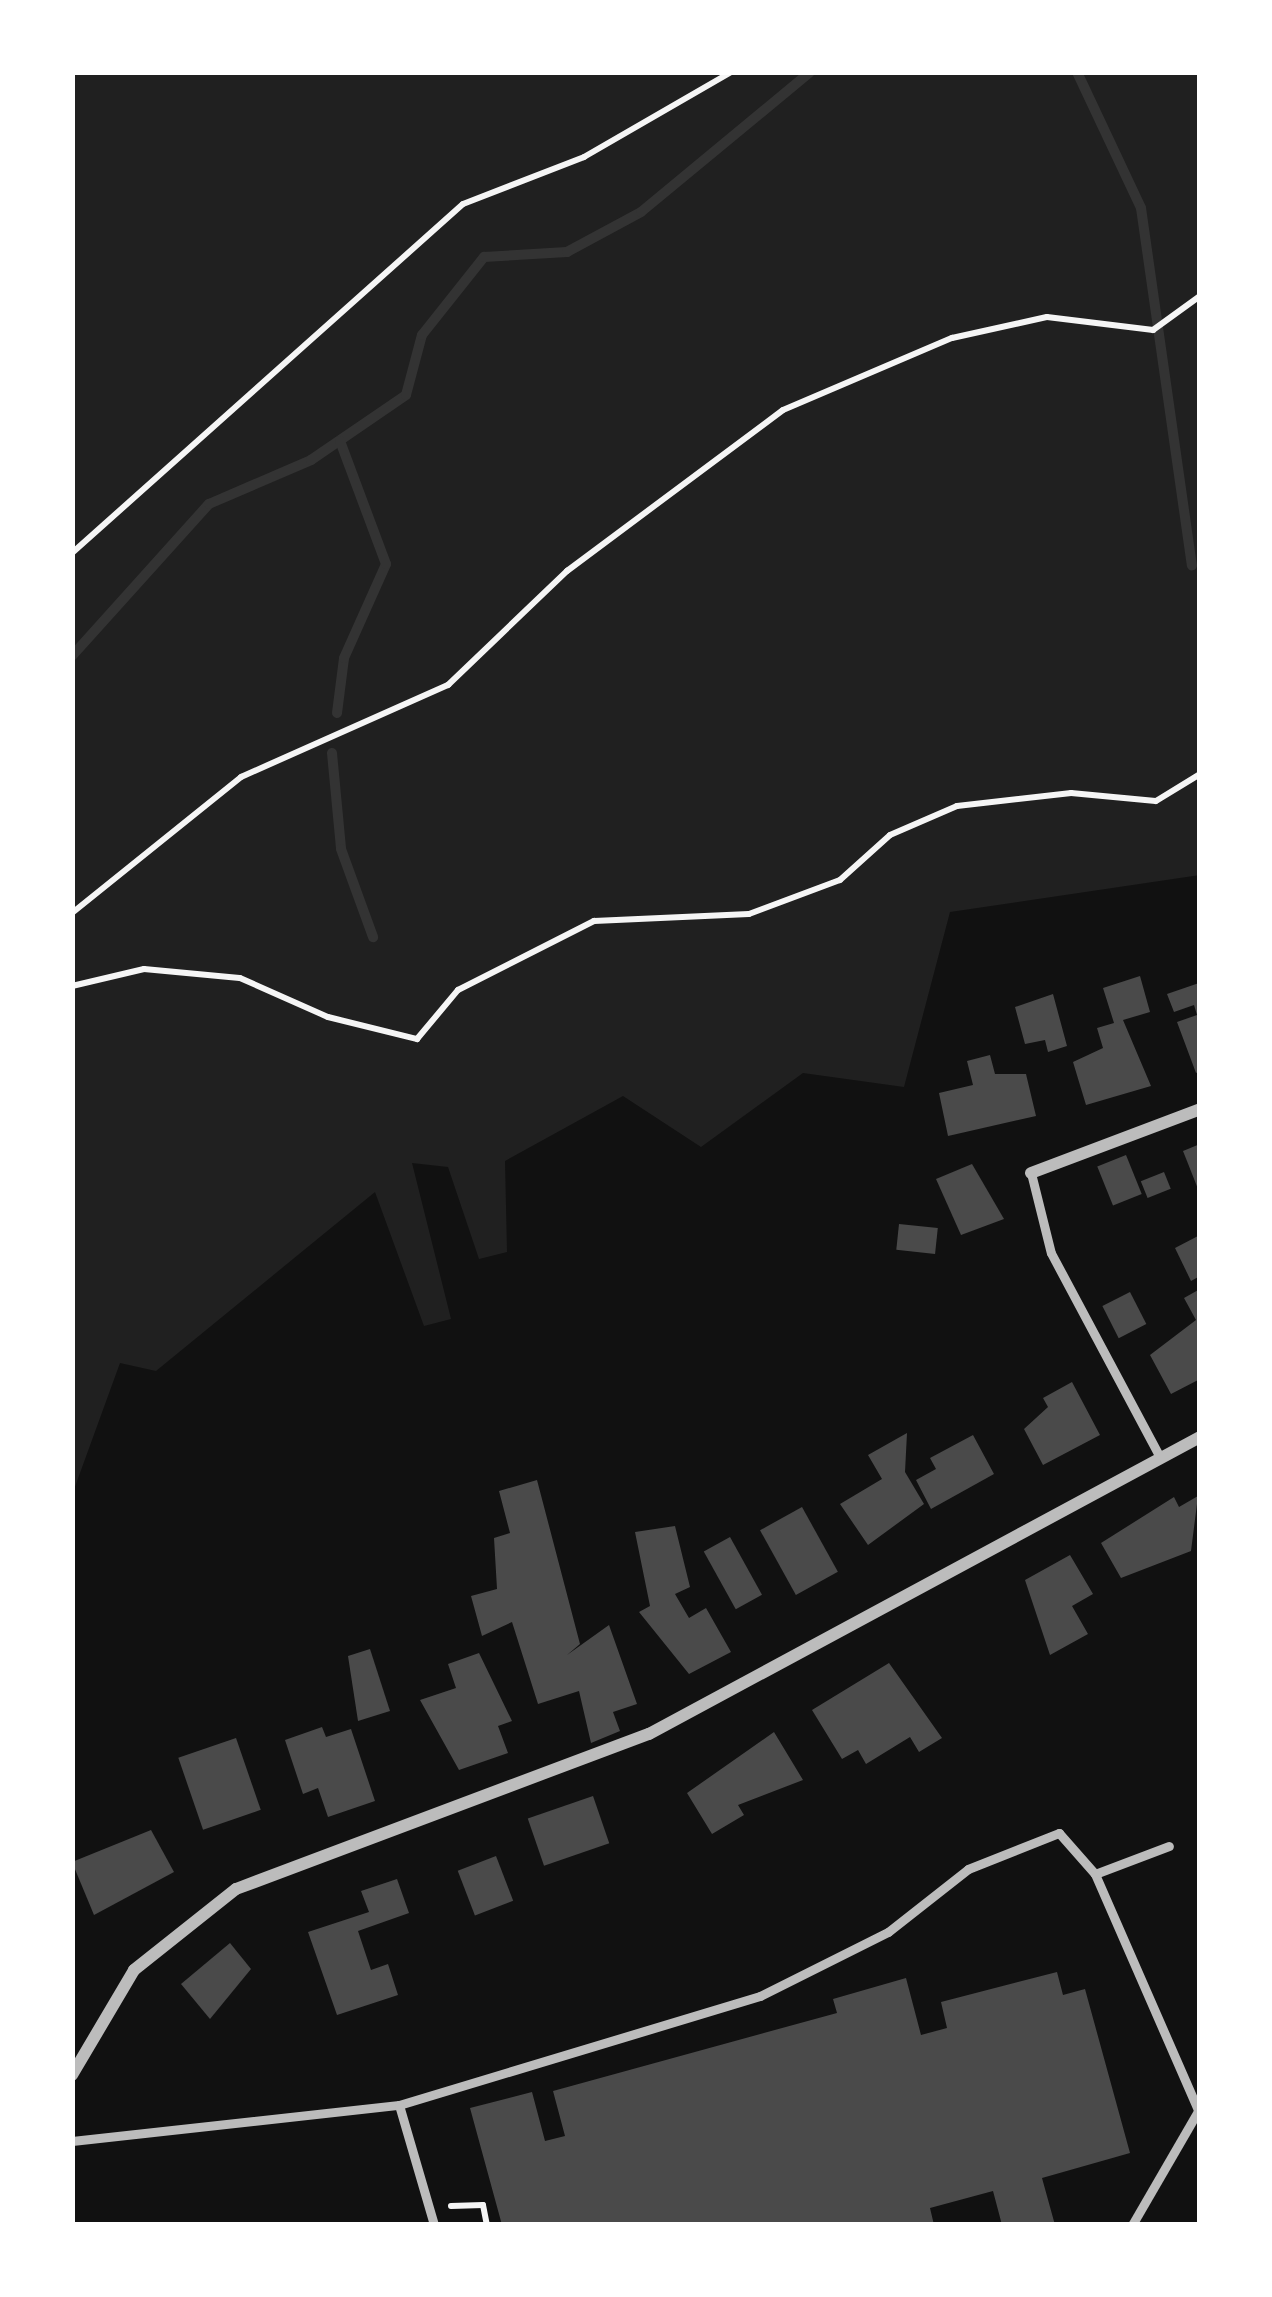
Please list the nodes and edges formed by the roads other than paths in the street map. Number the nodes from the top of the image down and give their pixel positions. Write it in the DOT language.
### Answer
graph roads {
  1 [pos="1200,1109"];
  2 [pos="1030,1172"];
  3 [pos="1200,1437"];
  4 [pos="1160,1457"];
  5 [pos="1169,1846"];
  6 [pos="1095,1874"];
  7 [pos="72,2075"];
  8 [pos="399,2105"];
  9 [pos="1199,2112"];
  10 [pos="72,2141"];
  11 [pos="434,2225"];
  12 [pos="1132,2225"];
  1 -- 2 [label="street"];
  2 -- 4 [label="lane"];
  3 -- 4 [label="street"];
  4 -- 7 [label="street"];
  5 -- 6 [label="lane"];
  6 -- 8 [label="lane"];
  6 -- 9 [label="lane"];
  8 -- 10 [label="lane"];
  8 -- 11 [label="lane"];
  9 -- 12 [label="lane"];
}
